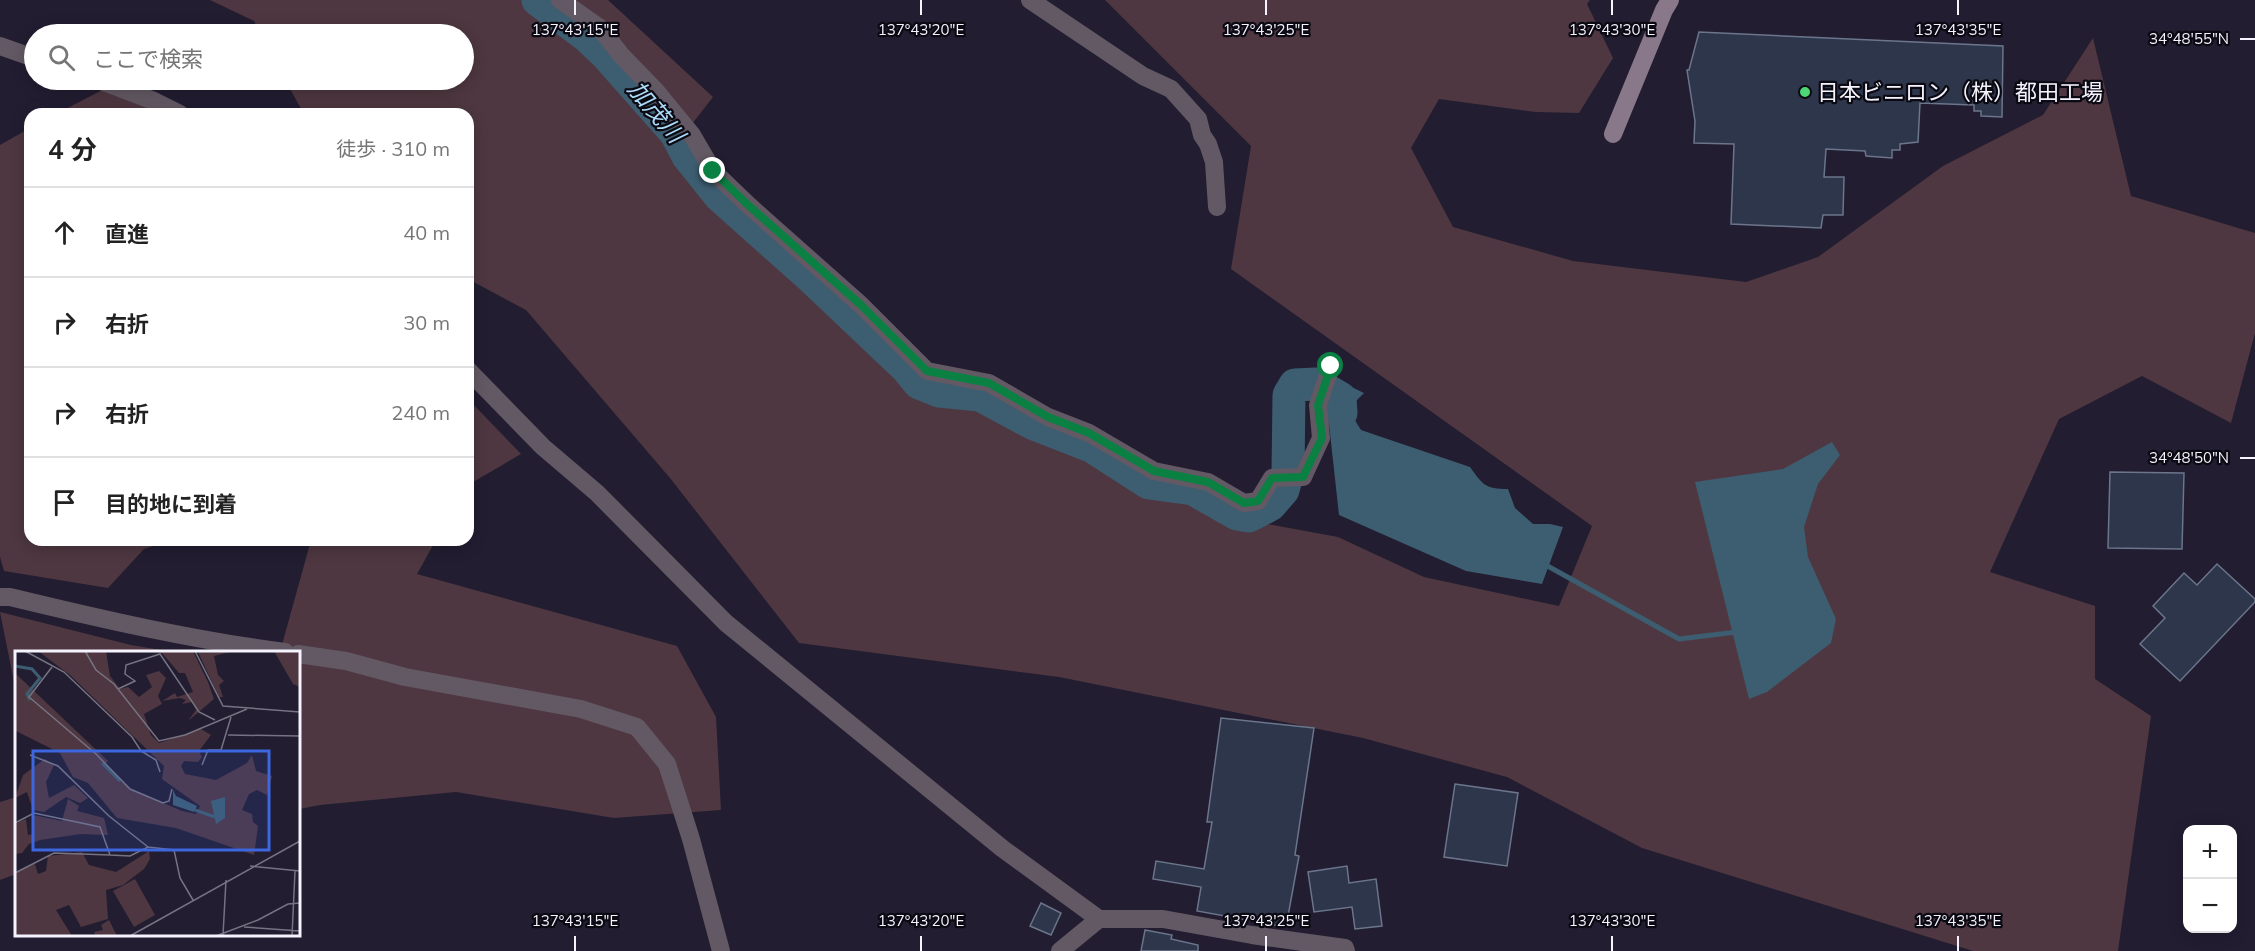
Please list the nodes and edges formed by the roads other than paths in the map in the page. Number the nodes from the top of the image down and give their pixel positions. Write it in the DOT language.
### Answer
graph roads {
  1 [pos="560,0"];
  2 [pos="1030,0"];
  3 [pos="1670,0"];
  4 [pos="0,46"];
  5 [pos="24,54"];
  6 [pos="125,90"];
  7 [pos="168,108"];
  8 [pos="1613,134"];
  9 [pos="1217,207"];
  10 [pos="1331,366"];
  11 [pos="474,376"];
  12 [pos="0,597"];
  13 [pos="277,651"];
  14 [pos="300,654"];
  15 [pos="1099,919"];
  16 [pos="721,951"];
  17 [pos="1060,951"];
  18 [pos="1346,951"];
  1 -- 10 [label="street"];
  2 -- 9 [label="street"];
  3 -- 8 [label="street"];
  4 -- 5 [label="street"];
  6 -- 7 [label="street"];
  11 -- 15 [label="street"];
  12 -- 13 [label="street"];
  14 -- 16 [label="street"];
  15 -- 17 [label="street"];
  15 -- 18 [label="street"];
}
